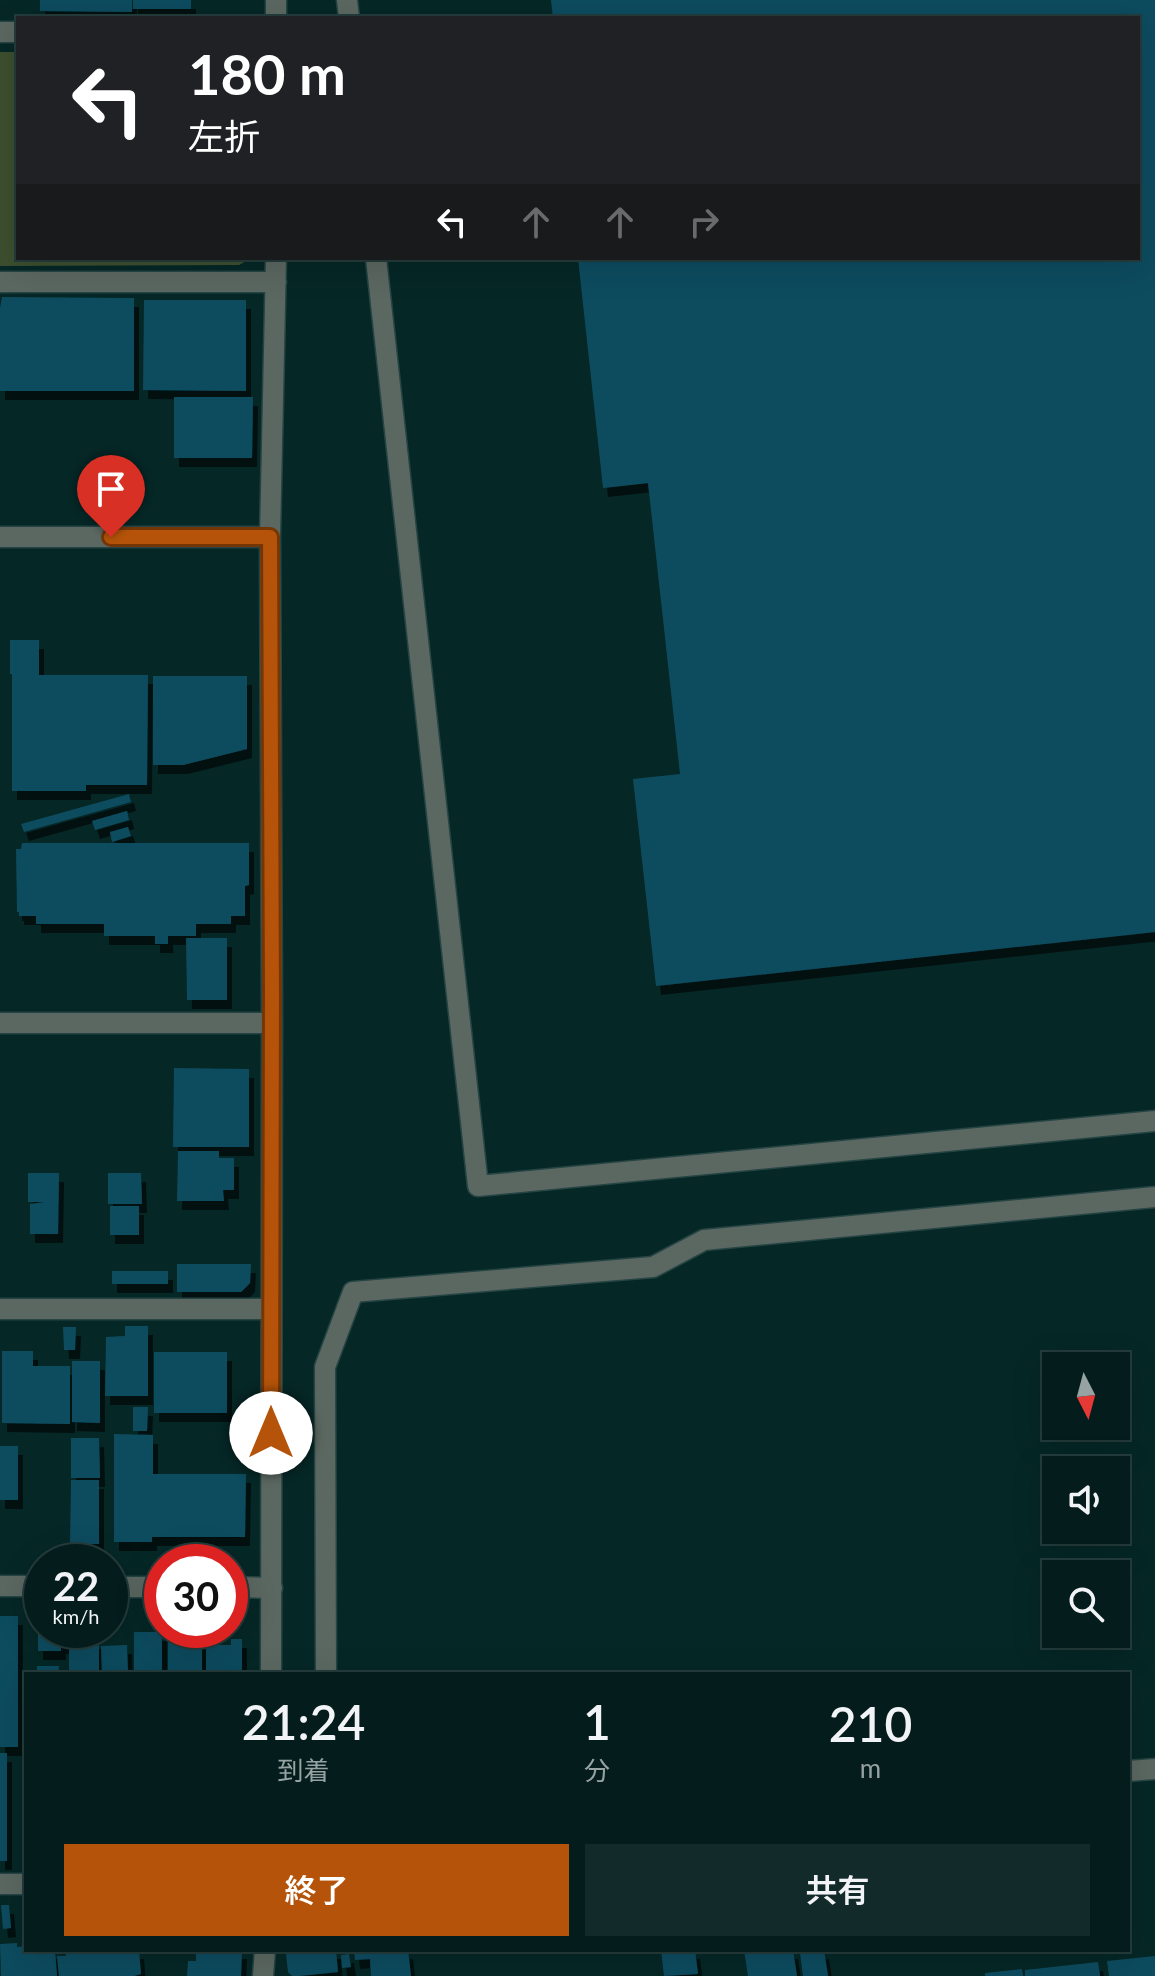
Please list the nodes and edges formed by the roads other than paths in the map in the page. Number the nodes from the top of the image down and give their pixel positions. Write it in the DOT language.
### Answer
graph roads {
  1 [pos="276,260"];
  2 [pos="376,260"];
  3 [pos="0,282"];
  4 [pos="276,282"];
  5 [pos="0,537"];
  6 [pos="270,537"];
  7 [pos="0,1023"];
  8 [pos="272,1023"];
  9 [pos="1155,1121"];
  10 [pos="1155,1197"];
  11 [pos="0,1309"];
  12 [pos="271,1309"];
  13 [pos="0,1586"];
  14 [pos="24,1586"];
  15 [pos="248,1587"];
  16 [pos="272,1588"];
  17 [pos="271,1672"];
  18 [pos="326,1672"];
  19 [pos="1155,1769"];
  20 [pos="1130,1771"];
  21 [pos="0,1884"];
  22 [pos="24,1884"];
  23 [pos="265,1952"];
  24 [pos="263,1976"];
  1 -- 4 [label="street"];
  2 -- 9 [label="street"];
  3 -- 4 [label="street"];
  4 -- 6 [label="street"];
  5 -- 6 [label="street"];
  6 -- 8 [label="street"];
  7 -- 8 [label="street"];
  8 -- 12 [label="street"];
  10 -- 18 [label="street"];
  11 -- 12 [label="street"];
  12 -- 16 [label="street"];
  13 -- 14 [label="street"];
  15 -- 16 [label="street"];
  16 -- 17 [label="street"];
  19 -- 20 [label="street"];
  21 -- 22 [label="street"];
  23 -- 24 [label="street"];
}
